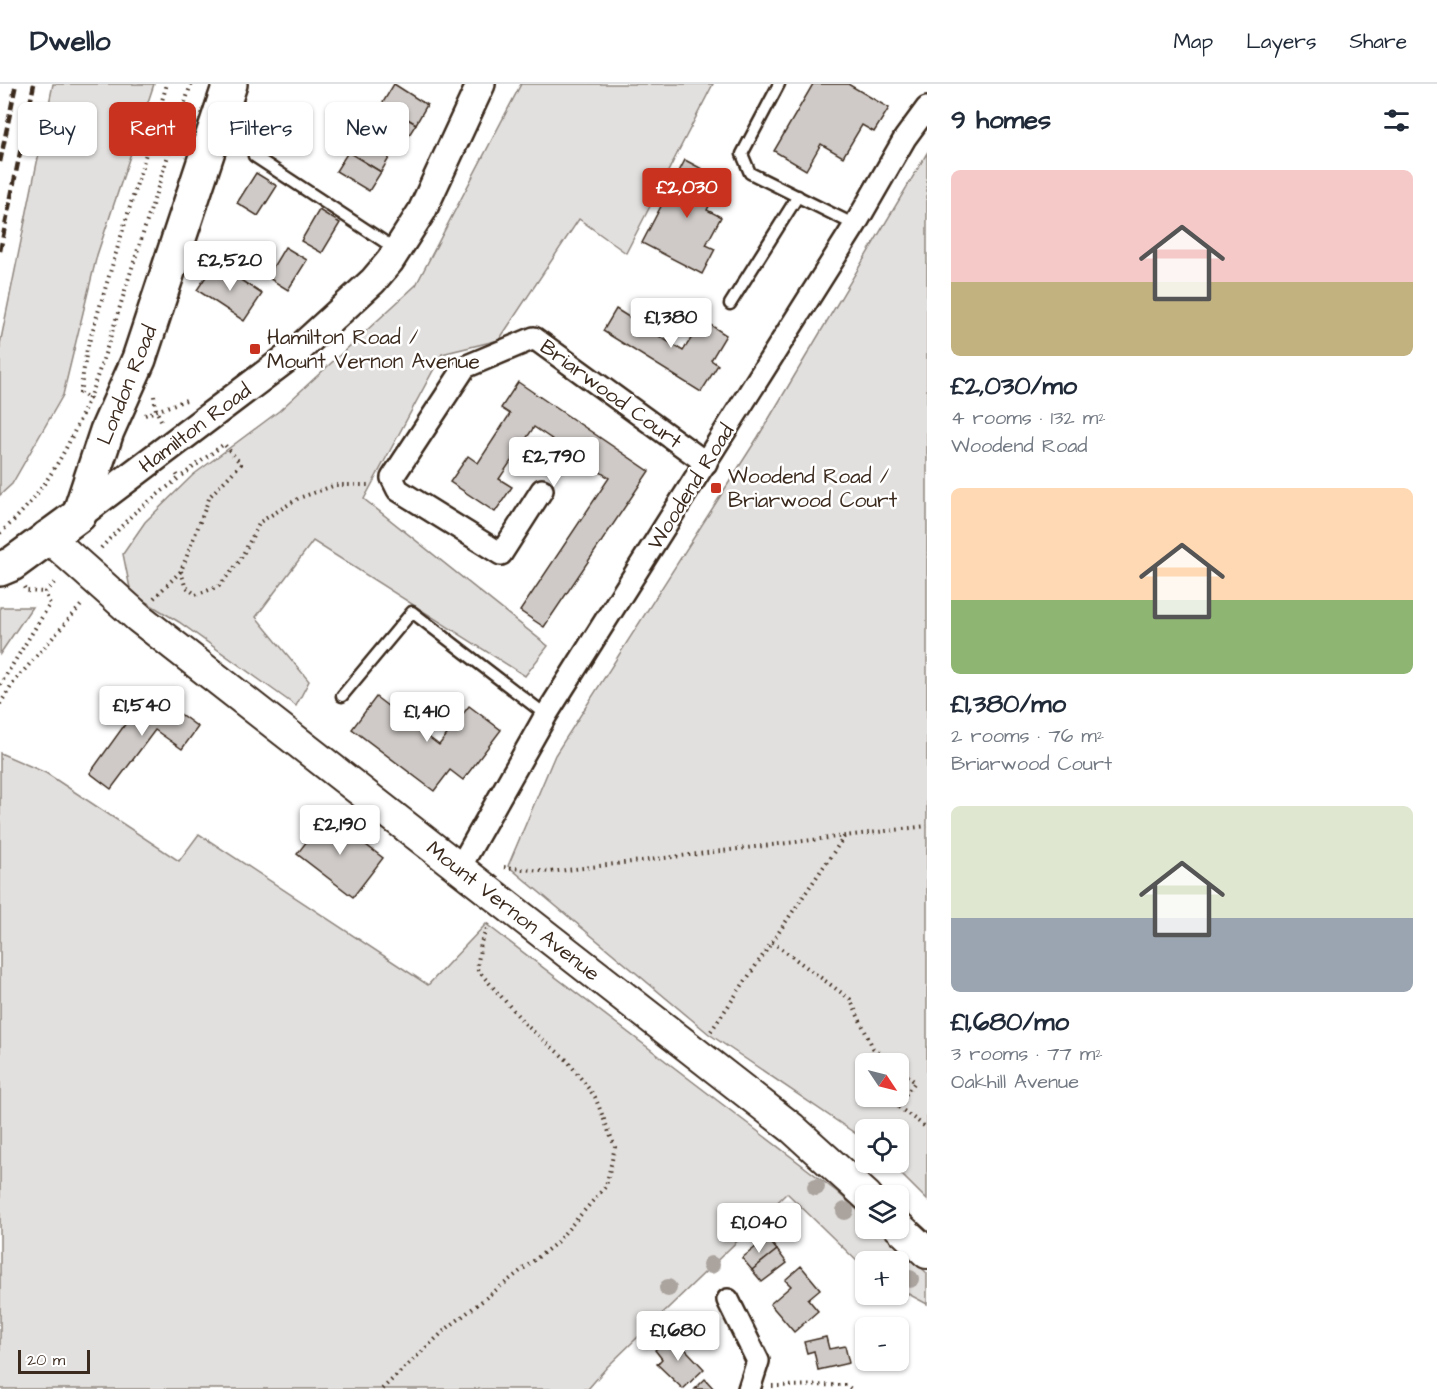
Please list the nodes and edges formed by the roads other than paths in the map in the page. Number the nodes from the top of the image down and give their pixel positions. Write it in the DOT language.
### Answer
graph roads {
  1 [pos="230,84"];
  2 [pos="481,84"];
  3 [pos="779,84"];
  4 [pos="927,108"];
  5 [pos="254,156"];
  6 [pos="798,196"];
  7 [pos="855,225"];
  8 [pos="398,250"];
  9 [pos="730,304"];
  10 [pos="706,464"];
  11 [pos="542,490"];
  12 [pos="79,515"];
  13 [pos="47,536"];
  14 [pos="0,569"];
  15 [pos="342,696"];
  16 [pos="546,715"];
  17 [pos="459,868"];
  18 [pos="855,1185"];
  19 [pos="909,1236"];
  20 [pos="927,1253"];
  21 [pos="728,1300"];
  22 [pos="749,1389"];
  1 -- 12 [label="main road, London Road"];
  2 -- 8 [label="street, Hamilton Road"];
  3 -- 6 [label="lane"];
  4 -- 7 [label="street, Woodend Road"];
  5 -- 8 [label="lane"];
  6 -- 7 [label="lane"];
  6 -- 9 [label="lane"];
  7 -- 10 [label="street, Woodend Road"];
  8 -- 12 [label="street, Hamilton Road"];
  10 -- 11 [label="street, Briarwood Court"];
  10 -- 16 [label="street, Woodend Road"];
  12 -- 13 [label="main road, Hamilton Road"];
  13 -- 14 [label="main road, Hamilton Road"];
  13 -- 17 [label="main road, Mount Vernon Avenue"];
  15 -- 16 [label="lane"];
  16 -- 17 [label="street, Woodend Road"];
  17 -- 18 [label="main road, Mount Vernon Avenue"];
  19 -- 20 [label="main road"];
  21 -- 22 [label="street"];
}
